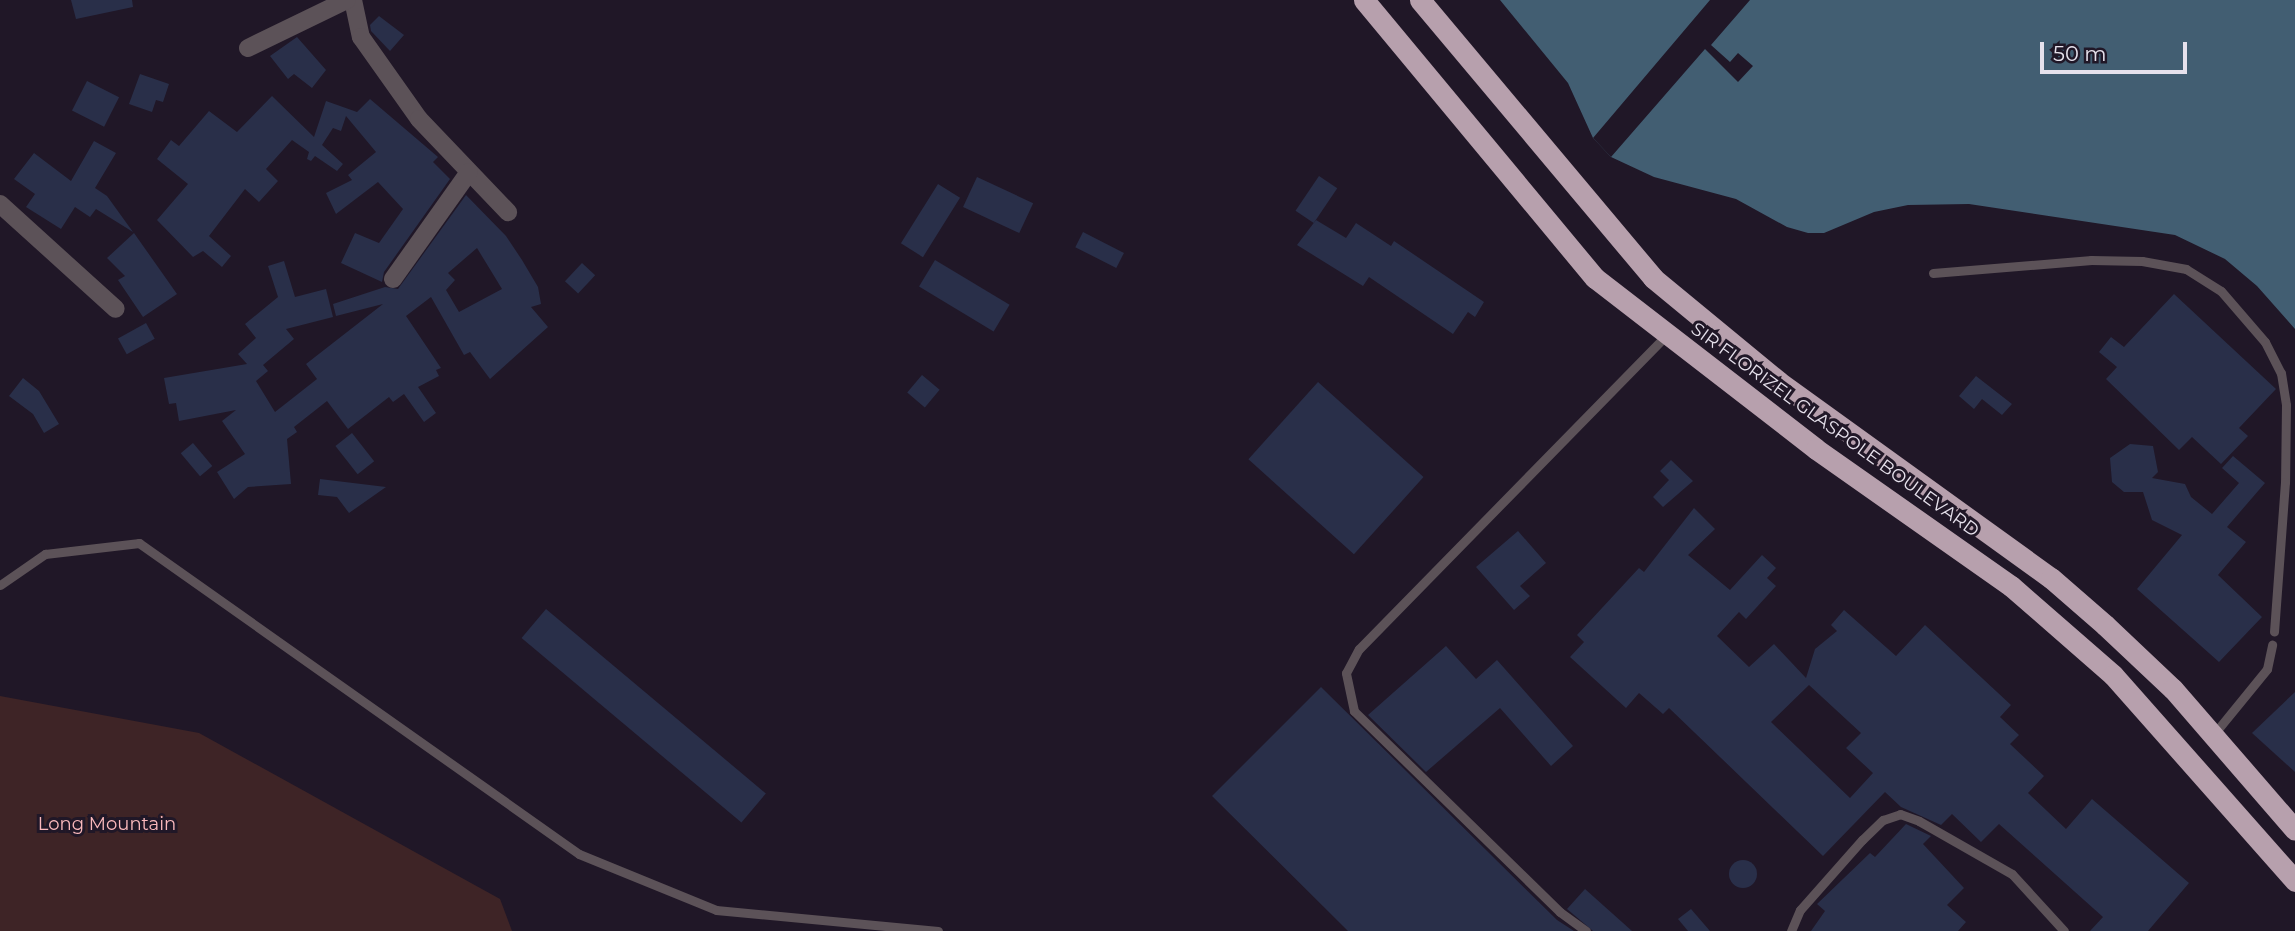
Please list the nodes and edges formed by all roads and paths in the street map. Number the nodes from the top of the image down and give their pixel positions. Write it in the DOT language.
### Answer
graph roads {
  1 [pos="347,0"];
  2 [pos="353,0"];
  3 [pos="1364,0"];
  4 [pos="1420,0"];
  5 [pos="248,48"];
  6 [pos="469,172"];
  7 [pos="0,204"];
  8 [pos="508,212"];
  9 [pos="1933,273"];
  10 [pos="393,279"];
  11 [pos="116,309"];
  12 [pos="1667,335"];
  13 [pos="0,585"];
  14 [pos="2274,632"];
  15 [pos="2272,645"];
  16 [pos="2213,736"];
  17 [pos="2295,831"];
  18 [pos="2295,881"];
  19 [pos="938,931"];
  20 [pos="1586,931"];
  21 [pos="1791,931"];
  22 [pos="2064,931"];
  1 -- 5 [label="street"];
  2 -- 6 [label="street"];
  3 -- 12 [label="highway, SIR FLORIZEL GLASPOLE BOULEVARD"];
  4 -- 16 [label="highway, SIR FLORIZEL GLASPOLE BOULEVARD"];
  6 -- 8 [label="street"];
  6 -- 10 [label="street"];
  7 -- 11 [label="street"];
  9 -- 14 [label="lane"];
  12 -- 18 [label="highway, SIR FLORIZEL GLASPOLE BOULEVARD"];
  12 -- 20 [label="lane"];
  13 -- 19 [label="lane"];
  15 -- 16 [label="lane"];
  16 -- 17 [label="highway, SIR FLORIZEL GLASPOLE BOULEVARD"];
  21 -- 22 [label="lane"];
}
